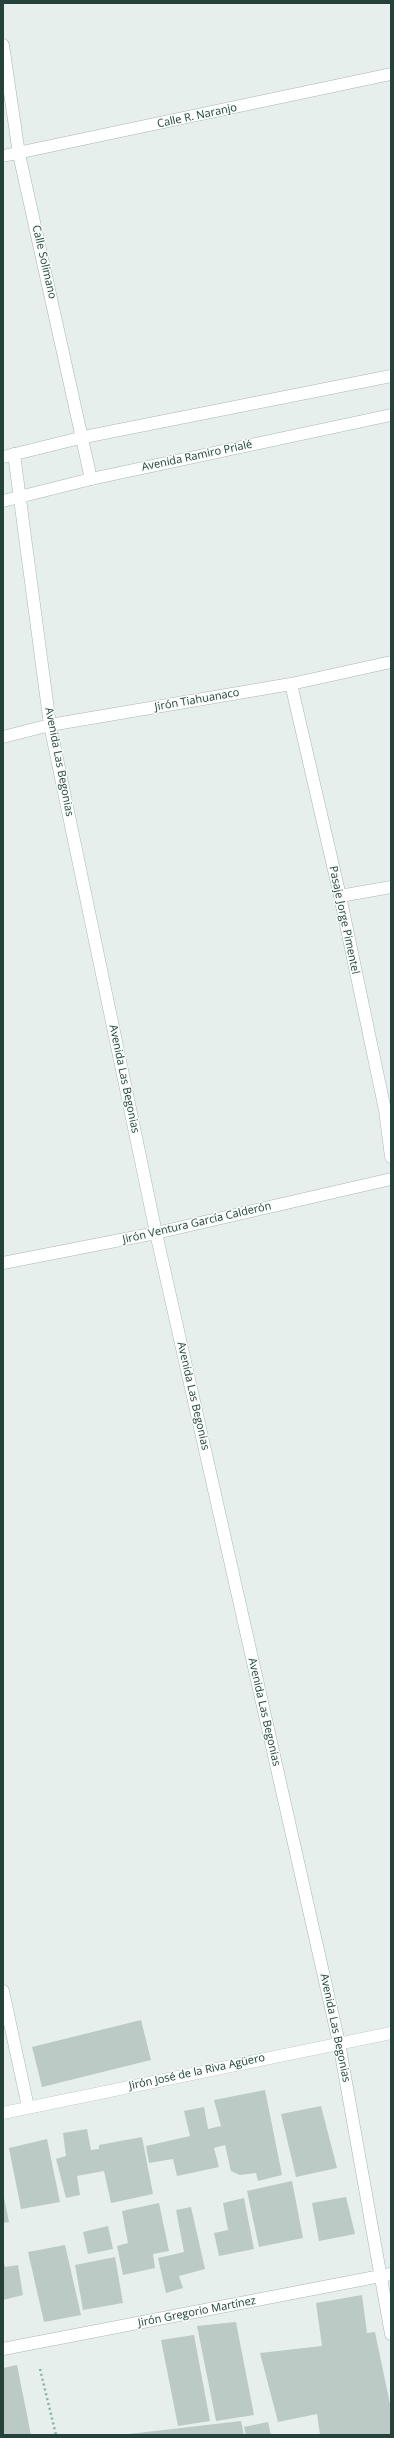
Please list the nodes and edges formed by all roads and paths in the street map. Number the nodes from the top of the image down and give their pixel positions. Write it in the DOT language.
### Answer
graph roads {
  1 [pos="3,45"];
  2 [pos="391,74"];
  3 [pos="19,154"];
  4 [pos="3,156"];
  5 [pos="391,376"];
  6 [pos="391,415"];
  7 [pos="84,437"];
  8 [pos="9,456"];
  9 [pos="92,478"];
  10 [pos="21,497"];
  11 [pos="3,501"];
  12 [pos="391,662"];
  13 [pos="292,684"];
  14 [pos="50,725"];
  15 [pos="3,737"];
  16 [pos="391,887"];
  17 [pos="340,896"];
  18 [pos="388,1110"];
  19 [pos="391,1156"];
  20 [pos="391,1179"];
  21 [pos="156,1233"];
  22 [pos="3,1263"];
  23 [pos="3,1991"];
  24 [pos="391,2033"];
  25 [pos="339,2043"];
  26 [pos="28,2107"];
  27 [pos="3,2113"];
  28 [pos="385,2275"];
  29 [pos="391,2334"];
  30 [pos="34,2344"];
  31 [pos="3,2349"];
  32 [pos="56,2435"];
  1 -- 3 [label="street, Calle Solimano"];
  2 -- 3 [label="street, Calle R. Naranjo"];
  3 -- 4 [label="street, Calle R. Naranjo"];
  3 -- 7 [label="street, Calle Solimano"];
  5 -- 7 [label="street"];
  6 -- 9 [label="street, Avenida Ramiro Prialé"];
  7 -- 8 [label="street"];
  7 -- 9 [label="street, Calle Solimano"];
  8 -- 10 [label="street, Avenida Las Begonias"];
  9 -- 10 [label="street, Avenida Ramiro Prialé"];
  10 -- 11 [label="street, Avenida Ramiro Prialé"];
  10 -- 14 [label="street, Avenida Las Begonias"];
  12 -- 13 [label="street, Jirón Tiahuanaco"];
  13 -- 14 [label="street, Jirón Tiahuanaco"];
  13 -- 17 [label="street, Pasaje Jorge Pimentel"];
  14 -- 15 [label="street, Jirón Tiahuanaco"];
  14 -- 21 [label="street, Avenida Las Begonias"];
  16 -- 17 [label="street"];
  17 -- 18 [label="street, Pasaje Jorge Pimentel"];
  18 -- 19 [label="street, Pasaje Jorge Pimentel"];
  20 -- 21 [label="street, Jirón Ventura García Calderón"];
  21 -- 22 [label="street, Jirón Ventura García Calderón"];
  21 -- 25 [label="street, Avenida Las Begonias"];
  23 -- 26 [label="street"];
  24 -- 25 [label="street, Jirón José de la Riva Agüero"];
  25 -- 26 [label="street, Jirón José de la Riva Agüero"];
  25 -- 28 [label="street, Avenida Las Begonias"];
  26 -- 27 [label="street, Jirón José de la Riva Agüero"];
  28 -- 29 [label="street, Avenida Las Begonias"];
  28 -- 30 [label="street, Jirón Gregorio Martínez"];
  30 -- 31 [label="street, Jirón Gregorio Martínez"];
  30 -- 32 [label="path"];
}
